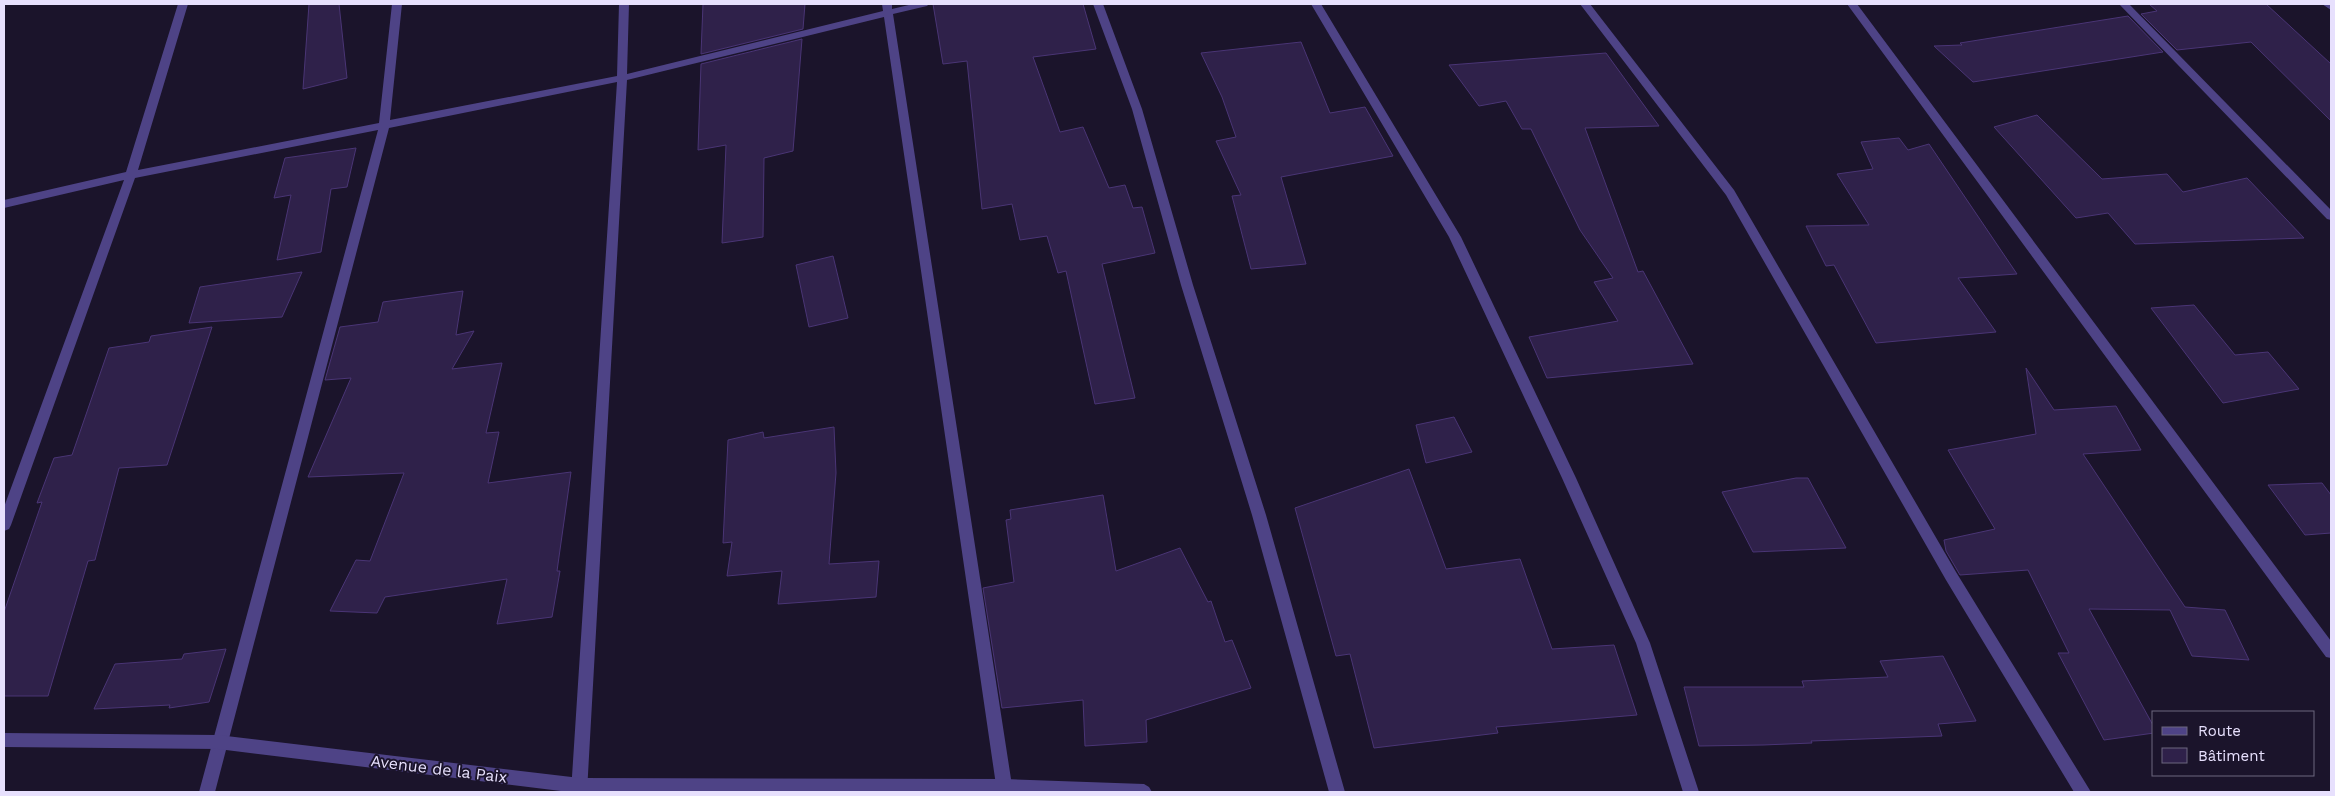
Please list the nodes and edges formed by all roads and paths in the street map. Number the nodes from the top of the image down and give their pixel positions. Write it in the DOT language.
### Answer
graph roads {
  1 [pos="183,4"];
  2 [pos="397,4"];
  3 [pos="624,4"];
  4 [pos="924,4"];
  5 [pos="1098,4"];
  6 [pos="1316,4"];
  7 [pos="1585,4"];
  8 [pos="1852,4"];
  9 [pos="2124,4"];
  10 [pos="2327,4"];
  11 [pos="2331,7"];
  12 [pos="888,8"];
  13 [pos="622,78"];
  14 [pos="384,125"];
  15 [pos="131,175"];
  16 [pos="4,204"];
  17 [pos="2331,216"];
  18 [pos="4,524"];
  19 [pos="2331,652"];
  20 [pos="4,740"];
  21 [pos="218,742"];
  22 [pos="579,789"];
  23 [pos="1005,790"];
  24 [pos="207,792"];
  25 [pos="1144,792"];
  26 [pos="1337,792"];
  27 [pos="1691,792"];
  28 [pos="2083,792"];
  1 -- 15 [label="street"];
  2 -- 14 [label="street"];
  3 -- 13 [label="street"];
  4 -- 12 [label="street"];
  5 -- 26 [label="street"];
  6 -- 27 [label="street"];
  7 -- 28 [label="street"];
  8 -- 19 [label="street"];
  9 -- 17 [label="street"];
  10 -- 11 [label="street"];
  12 -- 13 [label="street"];
  12 -- 23 [label="street"];
  13 -- 14 [label="street"];
  13 -- 22 [label="street"];
  14 -- 15 [label="street"];
  14 -- 21 [label="street"];
  15 -- 16 [label="street"];
  15 -- 18 [label="street"];
  20 -- 21 [label="street, Avenue de la Paix"];
  21 -- 22 [label="street, Avenue de la Paix"];
  21 -- 24 [label="street"];
  22 -- 23 [label="street, Avenue de la Paix"];
  23 -- 25 [label="street, Avenue de la Paix"];
}
